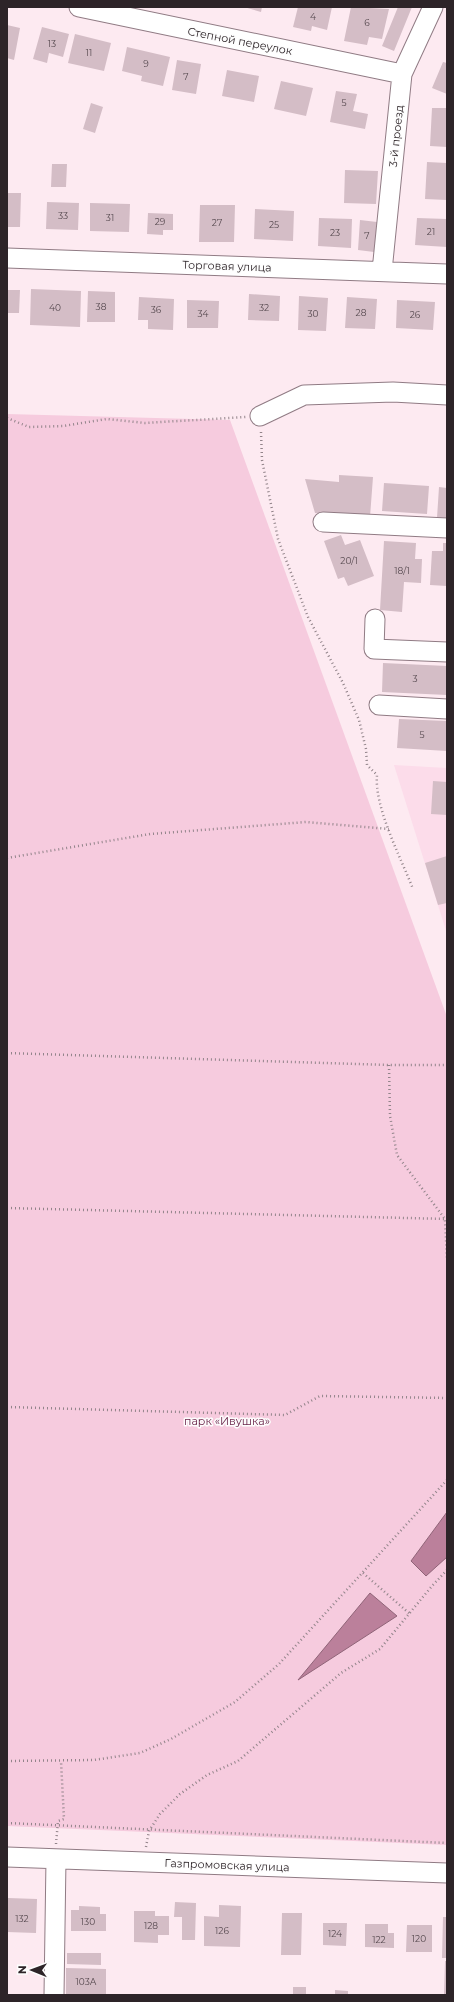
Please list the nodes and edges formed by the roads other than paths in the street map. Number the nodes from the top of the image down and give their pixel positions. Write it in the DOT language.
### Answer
graph roads {
  1 [pos="79,7"];
  2 [pos="432,7"];
  3 [pos="402,74"];
  4 [pos="7,258"];
  5 [pos="382,271"];
  6 [pos="447,274"];
  7 [pos="447,395"];
  8 [pos="260,416"];
  9 [pos="323,522"];
  10 [pos="447,528"];
  11 [pos="375,619"];
  12 [pos="447,652"];
  13 [pos="379,705"];
  14 [pos="447,709"];
  15 [pos="7,1857"];
  16 [pos="56,1859"];
  17 [pos="447,1873"];
  18 [pos="54,1995"];
  1 -- 3 [label="street, Степной переулок"];
  2 -- 3 [label="street, 3-й проезд"];
  3 -- 5 [label="street, 3-й проезд"];
  4 -- 5 [label="street, Торговая улица"];
  5 -- 6 [label="street, Торговая улица"];
  7 -- 8 [label="street"];
  9 -- 10 [label="street"];
  11 -- 12 [label="street"];
  13 -- 14 [label="street"];
  15 -- 16 [label="street, Газпромовская улица"];
  16 -- 17 [label="street, Газпромовская улица"];
  16 -- 18 [label="street"];
}
